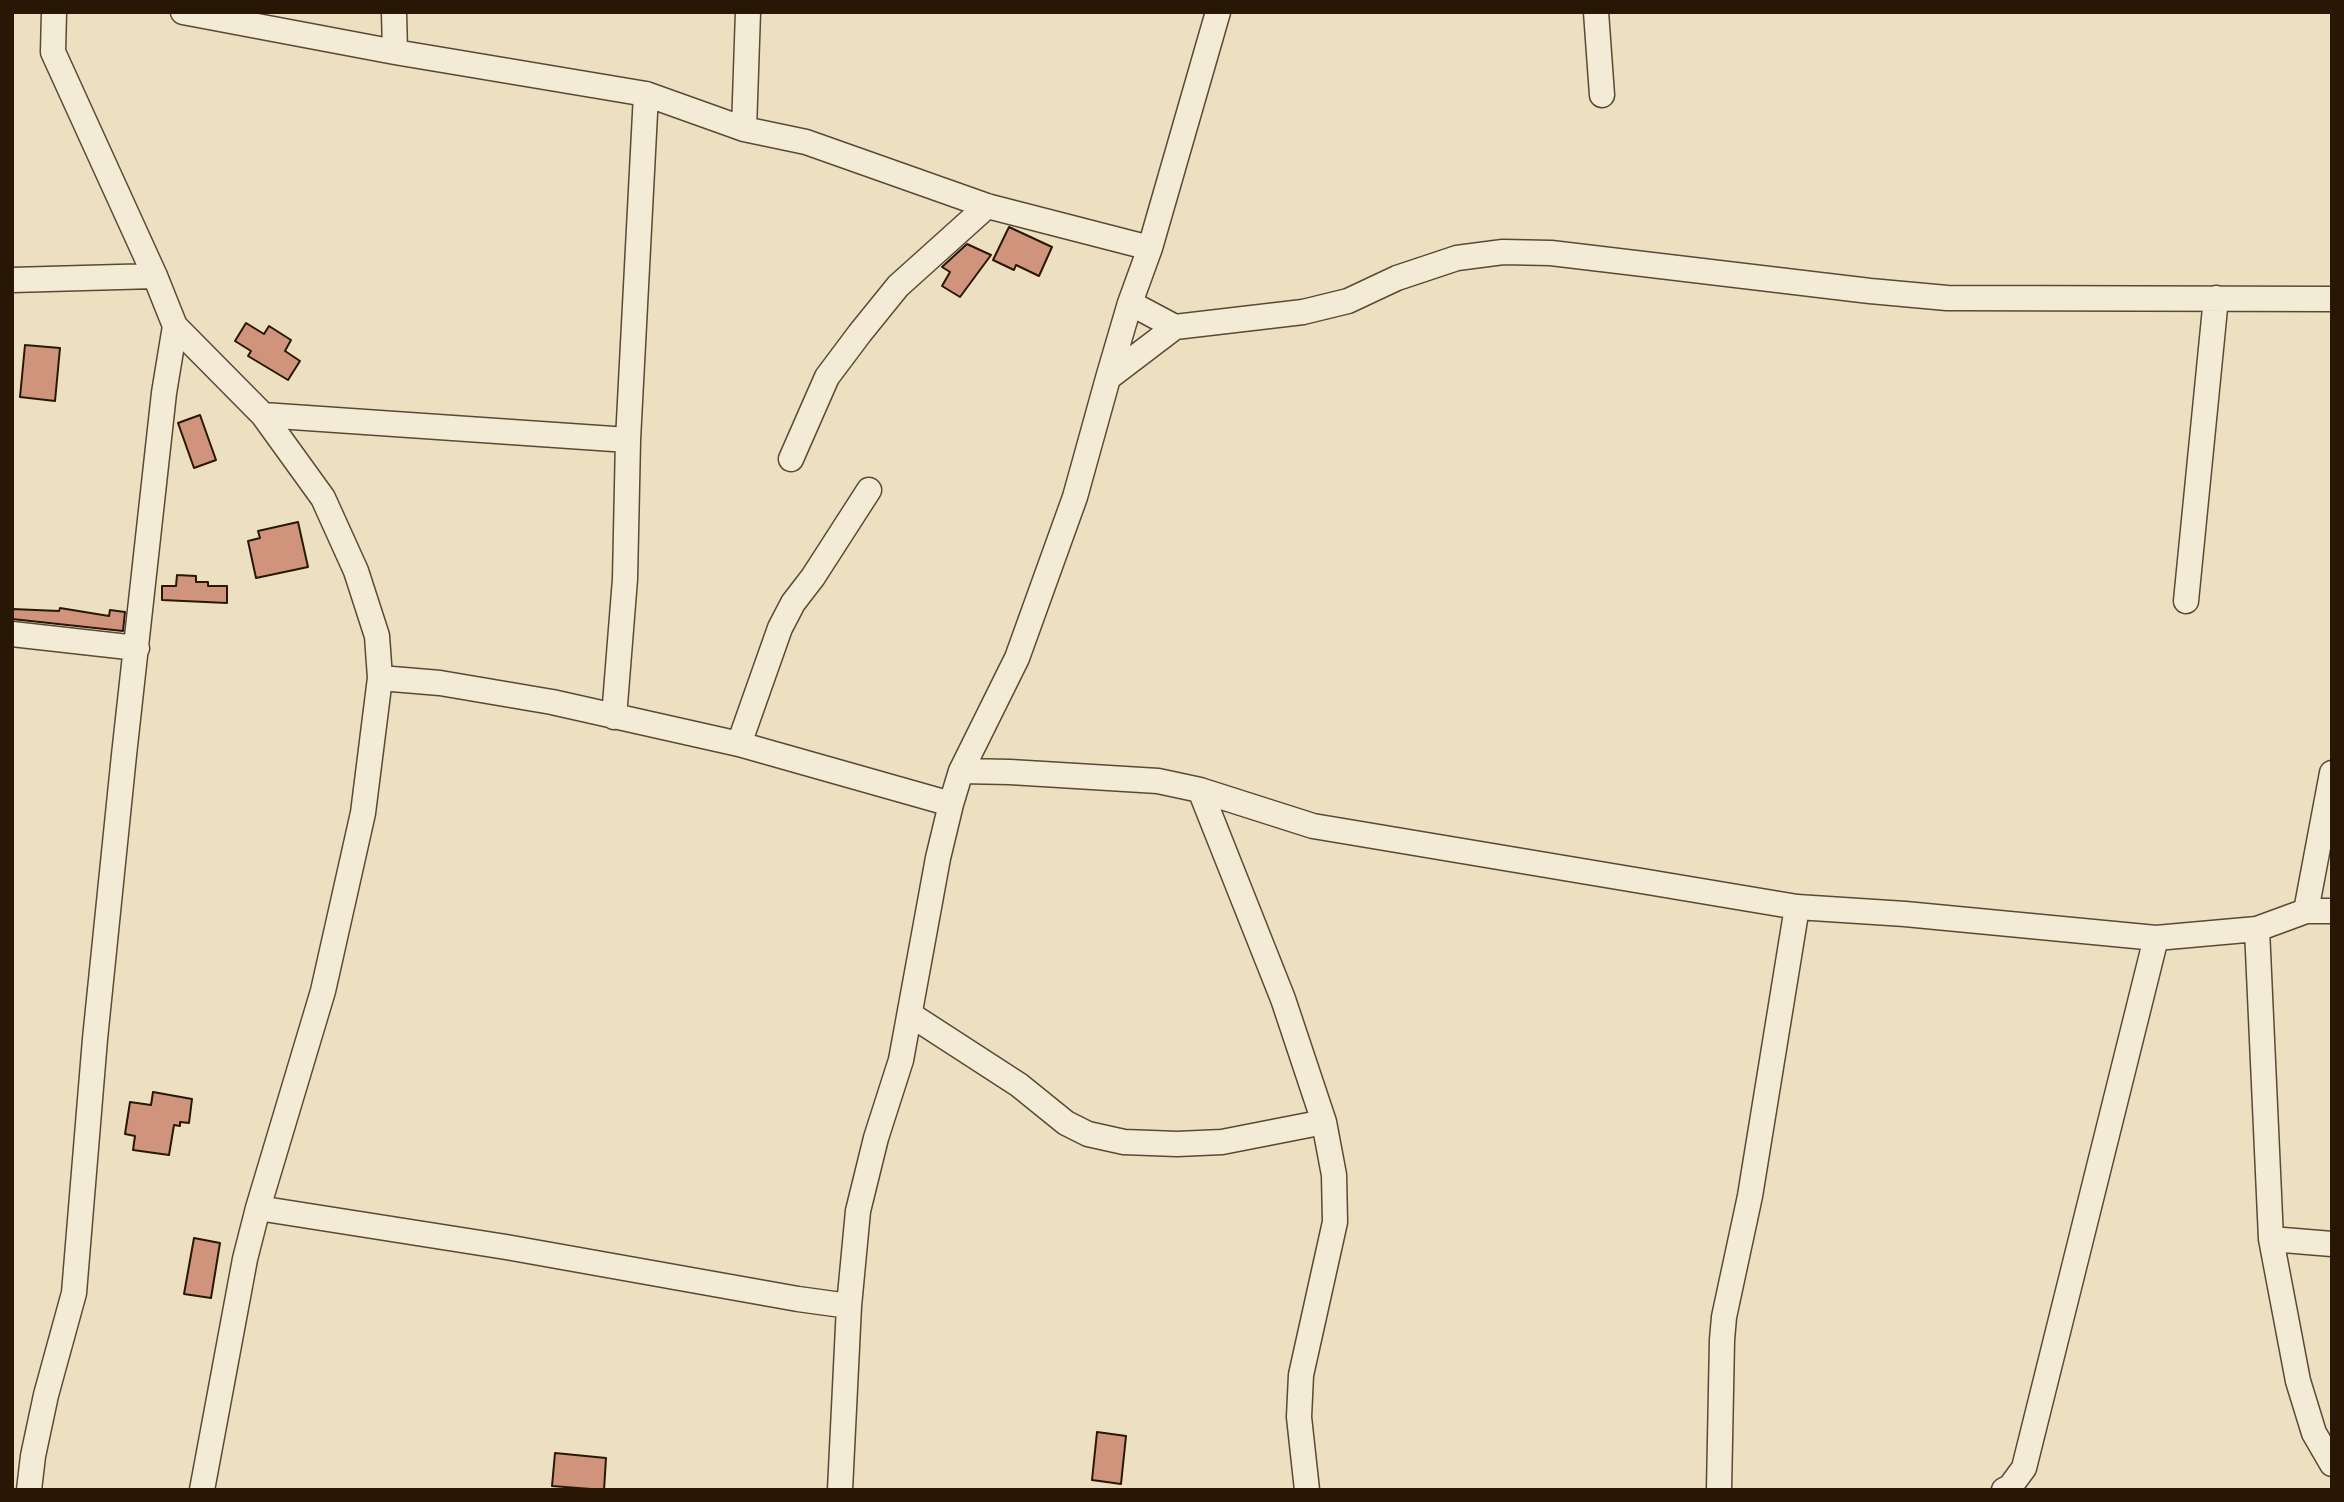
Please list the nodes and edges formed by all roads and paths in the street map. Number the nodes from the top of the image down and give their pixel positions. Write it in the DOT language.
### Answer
graph roads {
  1 [pos="54,12"];
  2 [pos="183,12"];
  3 [pos="394,12"];
  4 [pos="748,12"];
  5 [pos="1218,12"];
  6 [pos="1597,12"];
  7 [pos="396,52"];
  8 [pos="646,94"];
  9 [pos="1602,95"];
  10 [pos="744,129"];
  11 [pos="987,206"];
  12 [pos="1150,248"];
  13 [pos="155,276"];
  14 [pos="12,280"];
  15 [pos="2216,298"];
  16 [pos="2332,299"];
  17 [pos="1130,303"];
  18 [pos="175,326"];
  19 [pos="1175,327"];
  20 [pos="1108,379"];
  21 [pos="263,415"];
  22 [pos="628,440"];
  23 [pos="791,459"];
  24 [pos="869,490"];
  25 [pos="2186,601"];
  26 [pos="12,634"];
  27 [pos="137,648"];
  28 [pos="380,678"];
  29 [pos="614,717"];
  30 [pos="739,744"];
  31 [pos="961,771"];
  32 [pos="2332,774"];
  33 [pos="1200,790"];
  34 [pos="951,804"];
  35 [pos="1797,907"];
  36 [pos="2306,911"];
  37 [pos="2332,911"];
  38 [pos="2257,929"];
  39 [pos="2156,938"];
  40 [pos="911,1014"];
  41 [pos="1324,1122"];
  42 [pos="258,1208"];
  43 [pos="2271,1239"];
  44 [pos="2332,1244"];
  45 [pos="849,1306"];
  46 [pos="2332,1464"];
  47 [pos="29,1490"];
  48 [pos="202,1490"];
  49 [pos="840,1490"];
  50 [pos="1307,1490"];
  51 [pos="1719,1490"];
  52 [pos="2004,1490"];
  1 -- 13 [label="street"];
  2 -- 7 [label="street"];
  3 -- 7 [label="street"];
  4 -- 10 [label="street"];
  5 -- 12 [label="street"];
  6 -- 9 [label="street"];
  7 -- 8 [label="street"];
  8 -- 10 [label="street"];
  8 -- 22 [label="street"];
  10 -- 11 [label="street"];
  11 -- 12 [label="street"];
  11 -- 23 [label="street"];
  12 -- 17 [label="street"];
  13 -- 14 [label="street"];
  13 -- 18 [label="street"];
  15 -- 16 [label="street"];
  15 -- 19 [label="street"];
  15 -- 25 [label="street"];
  17 -- 19 [label="street"];
  17 -- 20 [label="street"];
  18 -- 21 [label="street"];
  18 -- 27 [label="street"];
  19 -- 20 [label="street"];
  20 -- 31 [label="street"];
  21 -- 22 [label="street"];
  21 -- 28 [label="street"];
  22 -- 29 [label="street"];
  24 -- 30 [label="street"];
  26 -- 27 [label="street"];
  27 -- 47 [label="street"];
  28 -- 29 [label="street"];
  28 -- 42 [label="street"];
  29 -- 30 [label="street"];
  30 -- 34 [label="street"];
  31 -- 33 [label="street"];
  31 -- 34 [label="street"];
  32 -- 36 [label="street"];
  33 -- 35 [label="street"];
  33 -- 41 [label="street"];
  34 -- 40 [label="street"];
  35 -- 39 [label="street"];
  35 -- 51 [label="street"];
  36 -- 37 [label="street"];
  36 -- 38 [label="street"];
  38 -- 39 [label="street"];
  38 -- 43 [label="street"];
  39 -- 52 [label="street"];
  40 -- 41 [label="street"];
  40 -- 45 [label="street"];
  41 -- 50 [label="street"];
  42 -- 45 [label="street"];
  42 -- 48 [label="street"];
  43 -- 44 [label="street"];
  43 -- 46 [label="street"];
  45 -- 49 [label="street"];
}
